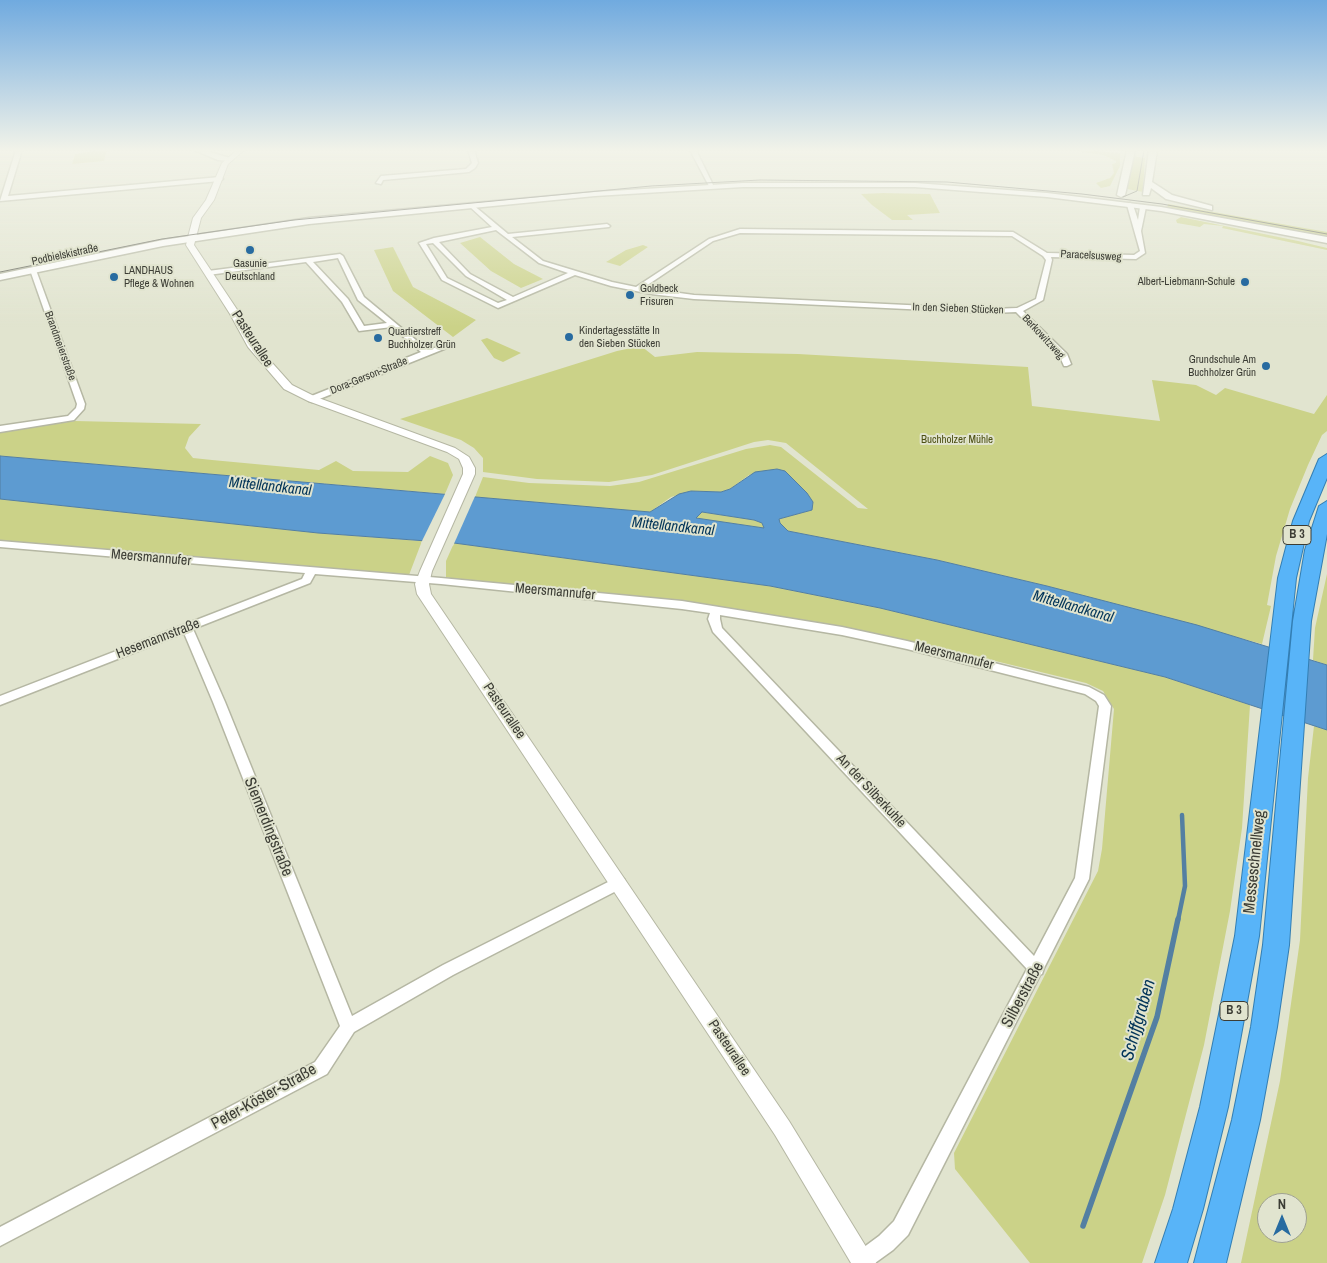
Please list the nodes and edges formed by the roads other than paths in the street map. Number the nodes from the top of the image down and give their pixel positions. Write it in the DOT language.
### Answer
graph roads {
  1 [pos="202,209"];
  2 [pos="369,209"];
  3 [pos="440,209"];
  4 [pos="475,209"];
  5 [pos="1131,209"];
  6 [pos="1143,209"];
  7 [pos="1175,209"];
  8 [pos="1204,209"];
  9 [pos="1211,209"];
  10 [pos="1215,210"];
  11 [pos="607,226"];
  12 [pos="497,228"];
  13 [pos="1139,230"];
  14 [pos="1327,230"];
  15 [pos="192,234"];
  16 [pos="506,236"];
  17 [pos="434,240"];
  18 [pos="1327,240"];
  19 [pos="1046,255"];
  20 [pos="308,260"];
  21 [pos="0,268"];
  22 [pos="33,270"];
  23 [pos="208,273"];
  24 [pos="573,273"];
  25 [pos="0,277"];
  26 [pos="637,289"];
  27 [pos="510,299"];
  28 [pos="1018,310"];
  29 [pos="392,325"];
  30 [pos="450,345"];
  31 [pos="427,353"];
  32 [pos="1067,364"];
  33 [pos="312,399"];
  34 [pos="0,429"];
  35 [pos="1327,459"];
  36 [pos="1327,506"];
  37 [pos="0,544"];
  38 [pos="311,571"];
  39 [pos="423,580"];
  40 [pos="716,610"];
  41 [pos="187,628"];
  42 [pos="1100,698"];
  43 [pos="0,701"];
  44 [pos="619,883"];
  45 [pos="1037,969"];
  46 [pos="348,1027"];
  47 [pos="0,1237"];
  48 [pos="863,1262"];
  49 [pos="1171,1263"];
  50 [pos="1210,1263"];
  1 -- 15 [label="street"];
  2 -- 15 [label="main road, Podbielskistraße"];
  3 -- 15 [label="main road, Podbielskistraße"];
  4 -- 12 [label="street, In den Sieben Stücken"];
  5 -- 13 [label="street, Paracelsusweg"];
  6 -- 13 [label="street, Paracelsusweg"];
  7 -- 18 [label="main road"];
  8 -- 10 [label="main road"];
  9 -- 10 [label="main road"];
  10 -- 14 [label="main road"];
  11 -- 16 [label="street"];
  12 -- 16 [label="street, In den Sieben Stücken"];
  12 -- 17 [label="street"];
  13 -- 19 [label="street, Paracelsusweg"];
  15 -- 21 [label="main road, Podbielskistraße"];
  15 -- 22 [label="main road, Podbielskistraße"];
  15 -- 23 [label="street, Pasteurallee"];
  16 -- 24 [label="street, In den Sieben Stücken"];
  17 -- 27 [label="street"];
  17 -- 27 [label="street"];
  19 -- 26 [label="street"];
  19 -- 28 [label="street, In den Sieben Stücken"];
  20 -- 23 [label="street, Dora-Gerson-Straße"];
  20 -- 29 [label="street"];
  20 -- 29 [label="street, Dora-Gerson-Straße"];
  22 -- 25 [label="main road, Podbielskistraße"];
  22 -- 34 [label="street, Brandmeierstraße"];
  23 -- 33 [label="street, Pasteurallee"];
  24 -- 26 [label="street, In den Sieben Stücken"];
  24 -- 27 [label="street"];
  26 -- 28 [label="street, In den Sieben Stücken"];
  28 -- 32 [label="street, Berkowitzweg"];
  29 -- 31 [label="street, Dora-Gerson-Straße"];
  30 -- 31 [label="street, Dora-Gerson-Straße"];
  31 -- 33 [label="street, Dora-Gerson-Straße"];
  33 -- 39 [label="street, Pasteurallee"];
  35 -- 49 [label="highway, Messeschnellweg / B 3"];
  36 -- 50 [label="highway, Messeschnellweg / B 3"];
  37 -- 38 [label="street, Meersmannufer"];
  38 -- 39 [label="street, Meersmannufer"];
  38 -- 41 [label="street, Hesemannstraße"];
  39 -- 40 [label="street, Meersmannufer"];
  39 -- 44 [label="street, Pasteurallee"];
  40 -- 42 [label="street, Meersmannufer"];
  40 -- 45 [label="street, An der Silberkuhle"];
  41 -- 43 [label="street, Hesemannstraße"];
  41 -- 46 [label="street, Siemerdingstraße"];
  42 -- 45 [label="street, Silberstraße"];
  44 -- 46 [label="street, Peter-Köster-Straße"];
  44 -- 48 [label="street, Pasteurallee"];
  45 -- 48 [label="street, Silberstraße"];
  46 -- 47 [label="street, Peter-Köster-Straße"];
}
